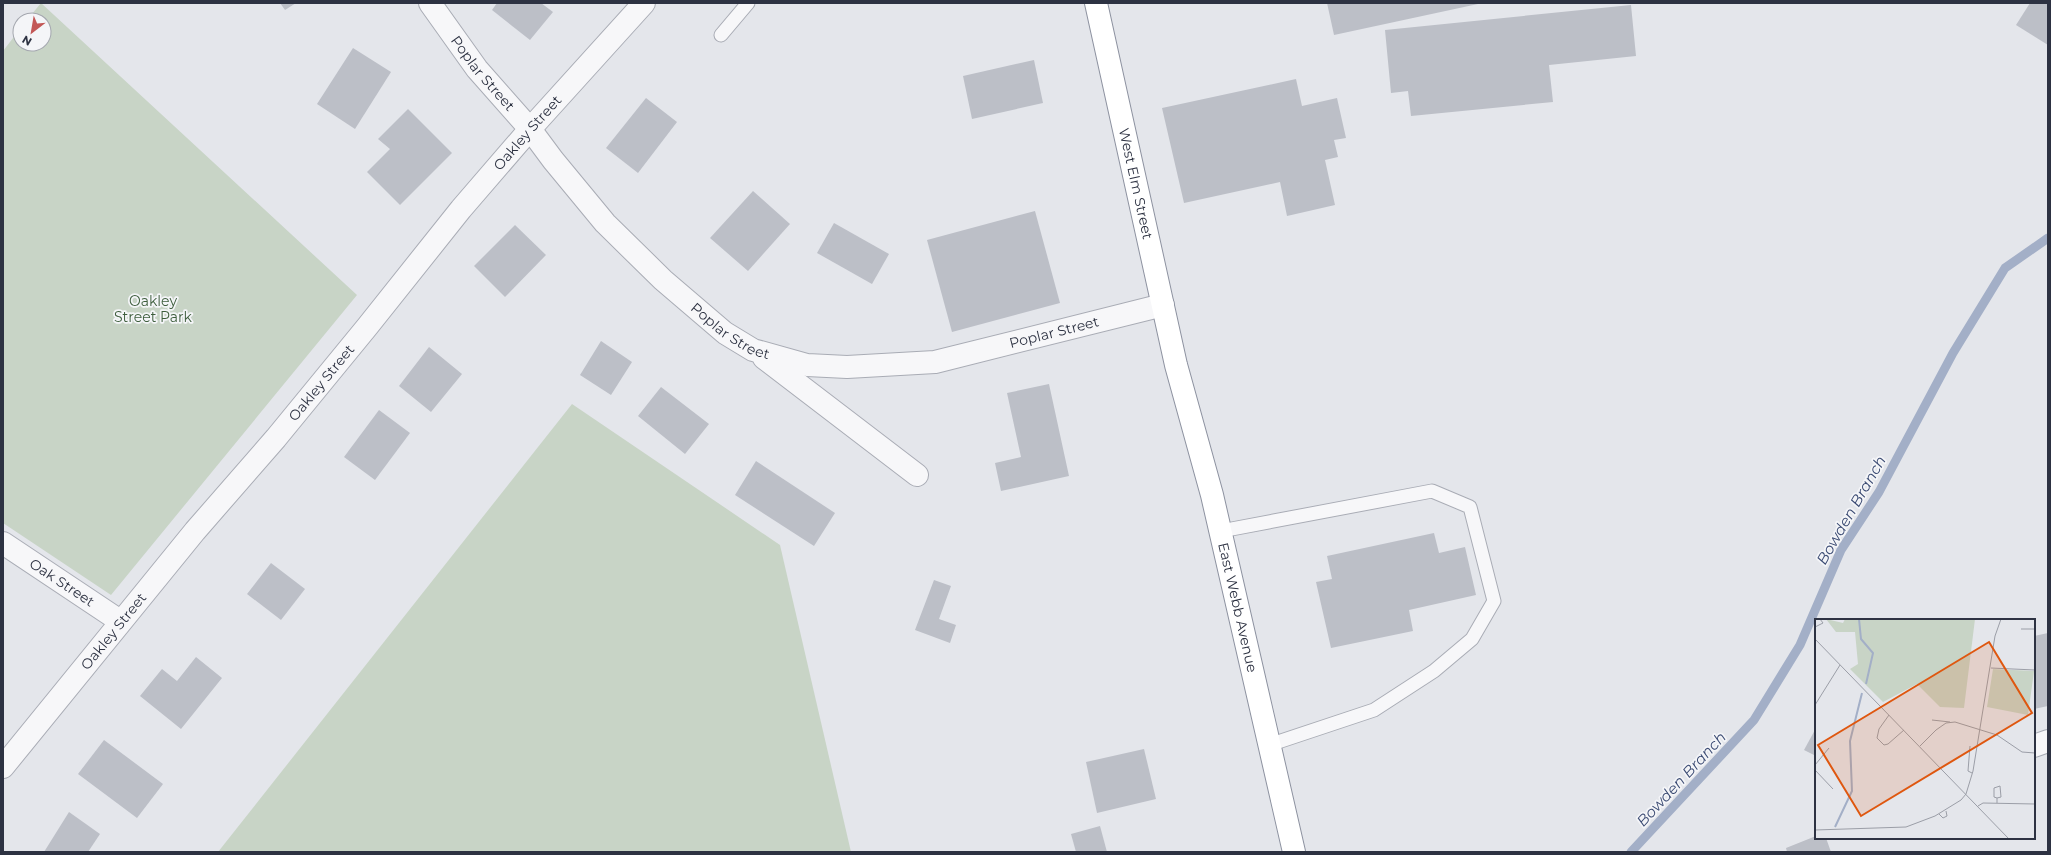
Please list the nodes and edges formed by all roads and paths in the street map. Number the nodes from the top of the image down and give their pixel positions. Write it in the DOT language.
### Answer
graph roads {
  1 [pos="430,3"];
  2 [pos="644,3"];
  3 [pos="748,3"];
  4 [pos="1096,3"];
  5 [pos="721,34"];
  6 [pos="530,128"];
  7 [pos="1163,305"];
  8 [pos="753,350"];
  9 [pos="1176,365"];
  10 [pos="917,474"];
  11 [pos="1221,531"];
  12 [pos="3,543"];
  13 [pos="120,622"];
  14 [pos="2048,741"];
  15 [pos="1269,745"];
  16 [pos="2035,746"];
  17 [pos="3,767"];
  18 [pos="1294,852"];
  1 -- 6 [label="street, Poplar Street"];
  2 -- 6 [label="street, Oakley Street"];
  3 -- 5 [label="lane"];
  4 -- 7 [label="highway, West Elm Street"];
  6 -- 8 [label="street, Poplar Street"];
  6 -- 13 [label="street, Oakley Street"];
  7 -- 8 [label="street, Poplar Street"];
  7 -- 9 [label="highway, West Elm Street"];
  8 -- 10 [label="street"];
  9 -- 11 [label="highway, East Webb Avenue"];
  11 -- 15 [label="highway, East Webb Avenue"];
  11 -- 15 [label="lane"];
  12 -- 13 [label="street, Oak Street"];
  13 -- 17 [label="street, Oakley Street"];
  14 -- 16 [label="street"];
  15 -- 18 [label="highway, East Webb Avenue"];
}
